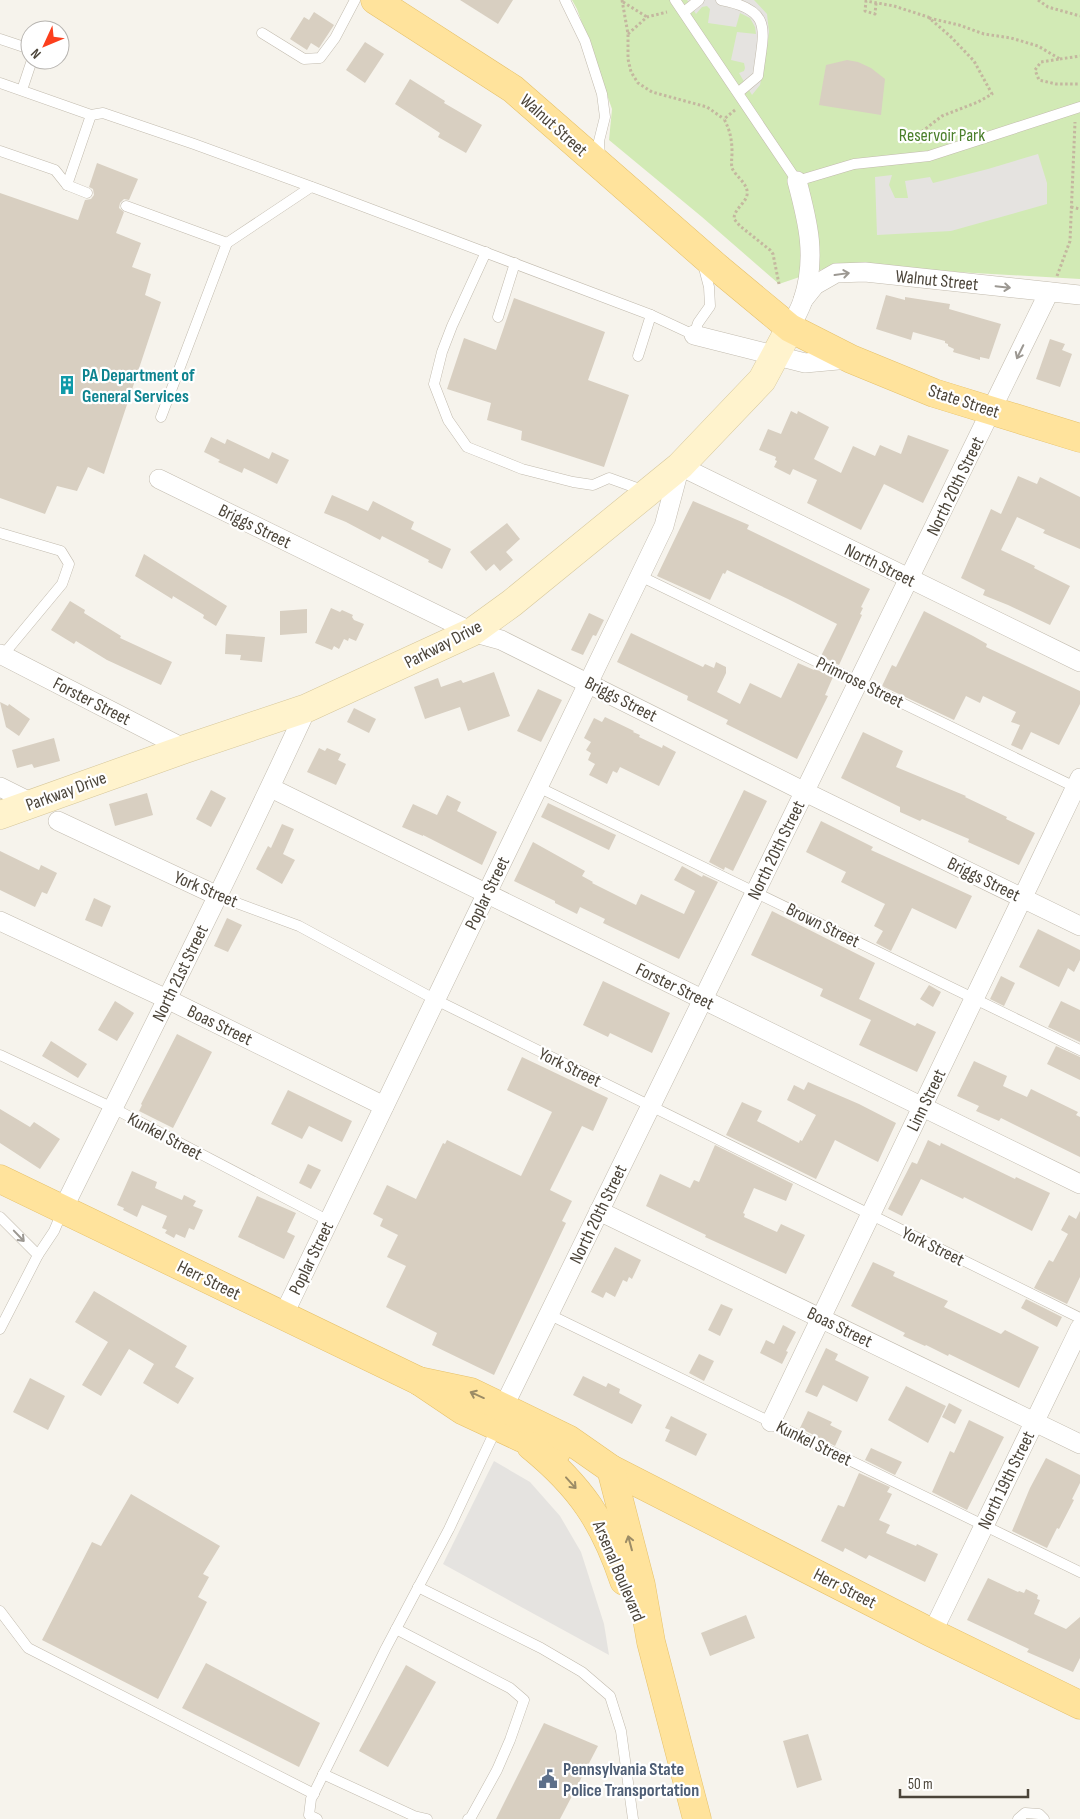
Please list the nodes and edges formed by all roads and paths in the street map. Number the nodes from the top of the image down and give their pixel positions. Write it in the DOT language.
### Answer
graph roads {
  1 [pos="355,0"];
  2 [pos="375,0"];
  3 [pos="565,0"];
  4 [pos="699,0"];
  5 [pos="721,0"];
  6 [pos="1038,0"];
  7 [pos="622,1"];
  8 [pos="876,3"];
  9 [pos="679,6"];
  10 [pos="1080,16"];
  11 [pos="928,17"];
  12 [pos="647,18"];
  13 [pos="262,34"];
  14 [pos="628,34"];
  15 [pos="0,38"];
  16 [pos="20,45"];
  17 [pos="1080,56"];
  18 [pos="1060,59"];
  19 [pos="29,70"];
  20 [pos="0,82"];
  21 [pos="1080,84"];
  22 [pos="22,90"];
  23 [pos="739,92"];
  24 [pos="745,102"];
  25 [pos="1078,108"];
  26 [pos="92,115"];
  27 [pos="724,119"];
  28 [pos="0,151"];
  29 [pos="919,157"];
  30 [pos="600,166"];
  31 [pos="797,181"];
  32 [pos="67,186"];
  33 [pos="311,187"];
  34 [pos="87,193"];
  35 [pos="126,206"];
  36 [pos="1071,207"];
  37 [pos="1080,208"];
  38 [pos="227,243"];
  39 [pos="698,251"];
  40 [pos="486,252"];
  41 [pos="515,263"];
  42 [pos="780,284"];
  43 [pos="1049,292"];
  44 [pos="1080,296"];
  45 [pos="803,300"];
  46 [pos="651,314"];
  47 [pos="498,317"];
  48 [pos="790,328"];
  49 [pos="694,335"];
  50 [pos="638,356"];
  51 [pos="776,356"];
  52 [pos="851,359"];
  53 [pos="992,410"];
  54 [pos="161,417"];
  55 [pos="1080,438"];
  56 [pos="680,466"];
  57 [pos="159,479"];
  58 [pos="647,491"];
  59 [pos="0,533"];
  60 [pos="640,576"];
  61 [pos="909,579"];
  62 [pos="472,632"];
  63 [pos="2,655"];
  64 [pos="1080,662"];
  65 [pos="858,682"];
  66 [pos="588,683"];
  67 [pos="306,708"];
  68 [pos="185,749"];
  69 [pos="1079,785"];
  70 [pos="0,787"];
  71 [pos="538,787"];
  72 [pos="271,788"];
  73 [pos="804,792"];
  74 [pos="32,803"];
  75 [pos="0,815"];
  76 [pos="58,822"];
  77 [pos="756,892"];
  78 [pos="487,893"];
  79 [pos="218,896"];
  80 [pos="1022,898"];
  81 [pos="0,921"];
  82 [pos="1080,926"];
  83 [pos="974,998"];
  84 [pos="167,999"];
  85 [pos="703,999"];
  86 [pos="436,1000"];
  87 [pos="1080,1050"];
  88 [pos="0,1055"];
  89 [pos="384,1106"];
  90 [pos="651,1106"];
  91 [pos="923,1106"];
  92 [pos="113,1108"];
  93 [pos="0,1179"];
  94 [pos="1080,1184"];
  95 [pos="63,1209"];
  96 [pos="599,1211"];
  97 [pos="871,1215"];
  98 [pos="0,1217"];
  99 [pos="329,1222"];
  100 [pos="38,1255"];
  101 [pos="548,1314"];
  102 [pos="284,1316"];
  103 [pos="821,1318"];
  104 [pos="1080,1318"];
  105 [pos="1080,1328"];
  106 [pos="0,1329"];
  107 [pos="500,1417"];
  108 [pos="771,1422"];
  109 [pos="1034,1422"];
  110 [pos="522,1438"];
  111 [pos="1080,1444"];
  112 [pos="611,1469"];
  113 [pos="984,1526"];
  114 [pos="1080,1572"];
  115 [pos="418,1587"];
  116 [pos="0,1610"];
  117 [pos="396,1629"];
  118 [pos="932,1632"];
  119 [pos="651,1642"];
  120 [pos="1080,1705"];
  121 [pos="323,1774"];
  122 [pos="314,1794"];
  123 [pos="316,1819"];
  124 [pos="428,1819"];
  125 [pos="468,1819"];
  126 [pos="633,1819"];
  127 [pos="697,1819"];
  128 [pos="1018,1819"];
  129 [pos="1044,1819"];
  1 -- 13 [label="lane"];
  2 -- 30 [label="main road, Walnut Street"];
  3 -- 30 [label="lane"];
  4 -- 9 [label="lane"];
  5 -- 23 [label="lane"];
  6 -- 10 [label="path"];
  7 -- 12 [label="path"];
  7 -- 14 [label="path"];
  8 -- 8 [label="path"];
  8 -- 11 [label="path"];
  9 -- 12 [label="path"];
  9 -- 23 [label="lane"];
  11 -- 18 [label="path"];
  11 -- 29 [label="path"];
  12 -- 14 [label="path"];
  14 -- 27 [label="path"];
  15 -- 16 [label="lane"];
  17 -- 18 [label="path"];
  18 -- 21 [label="path"];
  19 -- 22 [label="lane"];
  20 -- 22 [label="lane"];
  22 -- 26 [label="lane"];
  23 -- 24 [label="lane"];
  24 -- 27 [label="path"];
  24 -- 31 [label="lane"];
  25 -- 29 [label="lane"];
  25 -- 36 [label="path"];
  26 -- 32 [label="lane"];
  26 -- 33 [label="lane"];
  27 -- 42 [label="path"];
  28 -- 32 [label="lane"];
  29 -- 31 [label="lane"];
  30 -- 39 [label="main road, Walnut Street"];
  31 -- 45 [label="street"];
  32 -- 34 [label="lane"];
  33 -- 38 [label="lane"];
  33 -- 40 [label="lane"];
  35 -- 38 [label="lane"];
  36 -- 37 [label="path"];
  36 -- 43 [label="path"];
  38 -- 54 [label="lane"];
  39 -- 48 [label="main road, Walnut Street"];
  39 -- 49 [label="lane"];
  40 -- 41 [label="lane"];
  40 -- 58 [label="lane"];
  41 -- 46 [label="lane"];
  41 -- 47 [label="lane"];
  43 -- 44 [label="street, Walnut Street"];
  45 -- 43 [label="street, Walnut Street, one-way"];
  43 -- 53 [label="street, North 20th Street, one-way"];
  45 -- 48 [label="street"];
  46 -- 49 [label="lane"];
  46 -- 50 [label="lane"];
  48 -- 51 [label="street, Parkway Drive"];
  48 -- 52 [label="main road, State Street"];
  49 -- 51 [label="street, State Street"];
  51 -- 52 [label="street, State Street"];
  51 -- 56 [label="street, Parkway Drive"];
  52 -- 53 [label="main road, State Street"];
  53 -- 55 [label="main road, State Street"];
  53 -- 61 [label="street, North 20th Street"];
  56 -- 58 [label="street, Parkway Drive"];
  56 -- 60 [label="street, Poplar Street"];
  56 -- 61 [label="street, North Street"];
  57 -- 62 [label="street, Briggs Street"];
  58 -- 62 [label="street, Parkway Drive"];
  59 -- 63 [label="lane"];
  60 -- 65 [label="lane, Primrose Street"];
  60 -- 66 [label="street, Poplar Street"];
  61 -- 64 [label="street, North Street"];
  61 -- 65 [label="street, North 20th Street"];
  62 -- 66 [label="street, Briggs Street"];
  62 -- 67 [label="street, Parkway Drive"];
  63 -- 68 [label="street, Forster Street"];
  65 -- 69 [label="lane, Primrose Street"];
  65 -- 73 [label="street, North 20th Street"];
  66 -- 71 [label="street, Poplar Street"];
  66 -- 73 [label="street, Briggs Street"];
  67 -- 68 [label="street, Parkway Drive"];
  67 -- 72 [label="street, North 21st Street"];
  68 -- 74 [label="street, Parkway Drive"];
  69 -- 80 [label="street, Linn Street"];
  70 -- 74 [label="street"];
  71 -- 77 [label="lane, Brown Street"];
  71 -- 78 [label="street, Poplar Street"];
  72 -- 78 [label="street, Forster Street"];
  72 -- 79 [label="street, North 21st Street"];
  73 -- 77 [label="street, North 20th Street"];
  73 -- 80 [label="street, Briggs Street"];
  74 -- 75 [label="street, Parkway Drive"];
  76 -- 79 [label="street, York Street"];
  77 -- 83 [label="lane, Brown Street"];
  77 -- 85 [label="street, North 20th Street"];
  78 -- 85 [label="street, Forster Street"];
  78 -- 86 [label="street, Poplar Street"];
  79 -- 84 [label="street, North 21st Street"];
  79 -- 86 [label="lane, York Street"];
  80 -- 82 [label="street, Briggs Street"];
  80 -- 83 [label="street, Linn Street"];
  81 -- 84 [label="street, Boas Street"];
  83 -- 87 [label="lane, Brown Street"];
  83 -- 91 [label="street, Linn Street"];
  84 -- 89 [label="street, Boas Street"];
  84 -- 92 [label="street, North 21st Street"];
  85 -- 90 [label="street, North 20th Street"];
  85 -- 91 [label="street, Forster Street"];
  86 -- 89 [label="street, Poplar Street"];
  86 -- 90 [label="lane, York Street"];
  88 -- 92 [label="lane, Kunkel Street"];
  89 -- 99 [label="street, Poplar Street"];
  90 -- 96 [label="street, North 20th Street"];
  90 -- 97 [label="lane, York Street"];
  91 -- 94 [label="street, Forster Street"];
  91 -- 97 [label="street, Linn Street"];
  92 -- 95 [label="street, North 21st Street"];
  92 -- 99 [label="lane, Kunkel Street"];
  93 -- 95 [label="main road, Herr Street"];
  95 -- 100 [label="lane"];
  95 -- 102 [label="main road, Herr Street"];
  96 -- 101 [label="street, North 20th Street"];
  96 -- 103 [label="street, Boas Street"];
  97 -- 103 [label="street, Linn Street"];
  97 -- 104 [label="lane, York Street"];
  98 -- 100 [label="lane, one-way"];
  99 -- 102 [label="street, Poplar Street"];
  100 -- 106 [label="lane"];
  101 -- 107 [label="street, North 20th Street"];
  101 -- 108 [label="lane, Kunkel Street"];
  102 -- 107 [label="main road, Herr Street"];
  103 -- 108 [label="street, Linn Street"];
  103 -- 109 [label="street, Boas Street"];
  105 -- 109 [label="street, North 19th Street"];
  107 -- 110 [label="main road, Herr Street"];
  107 -- 112 [label="main road, Herr Street"];
  107 -- 115 [label="lane"];
  108 -- 113 [label="lane, Kunkel Street"];
  109 -- 111 [label="street, Boas Street"];
  109 -- 113 [label="street, North 19th Street"];
  110 -- 112 [label="main road, Herr Street"];
  110 -- 119 [label="main road, Arsenal Boulevard, one-way"];
  112 -- 118 [label="main road, Herr Street"];
  119 -- 112 [label="main road, Arsenal Boulevard, one-way"];
  113 -- 114 [label="lane, Kunkel Street"];
  113 -- 118 [label="street, North 19th Street"];
  115 -- 117 [label="lane"];
  115 -- 126 [label="lane"];
  116 -- 122 [label="lane"];
  117 -- 121 [label="lane"];
  117 -- 125 [label="lane"];
  118 -- 120 [label="main road, Herr Street"];
  119 -- 127 [label="main road, Arsenal Boulevard"];
  121 -- 122 [label="lane"];
  121 -- 124 [label="lane"];
  122 -- 123 [label="lane"];
  128 -- 129 [label="lane"];
}
